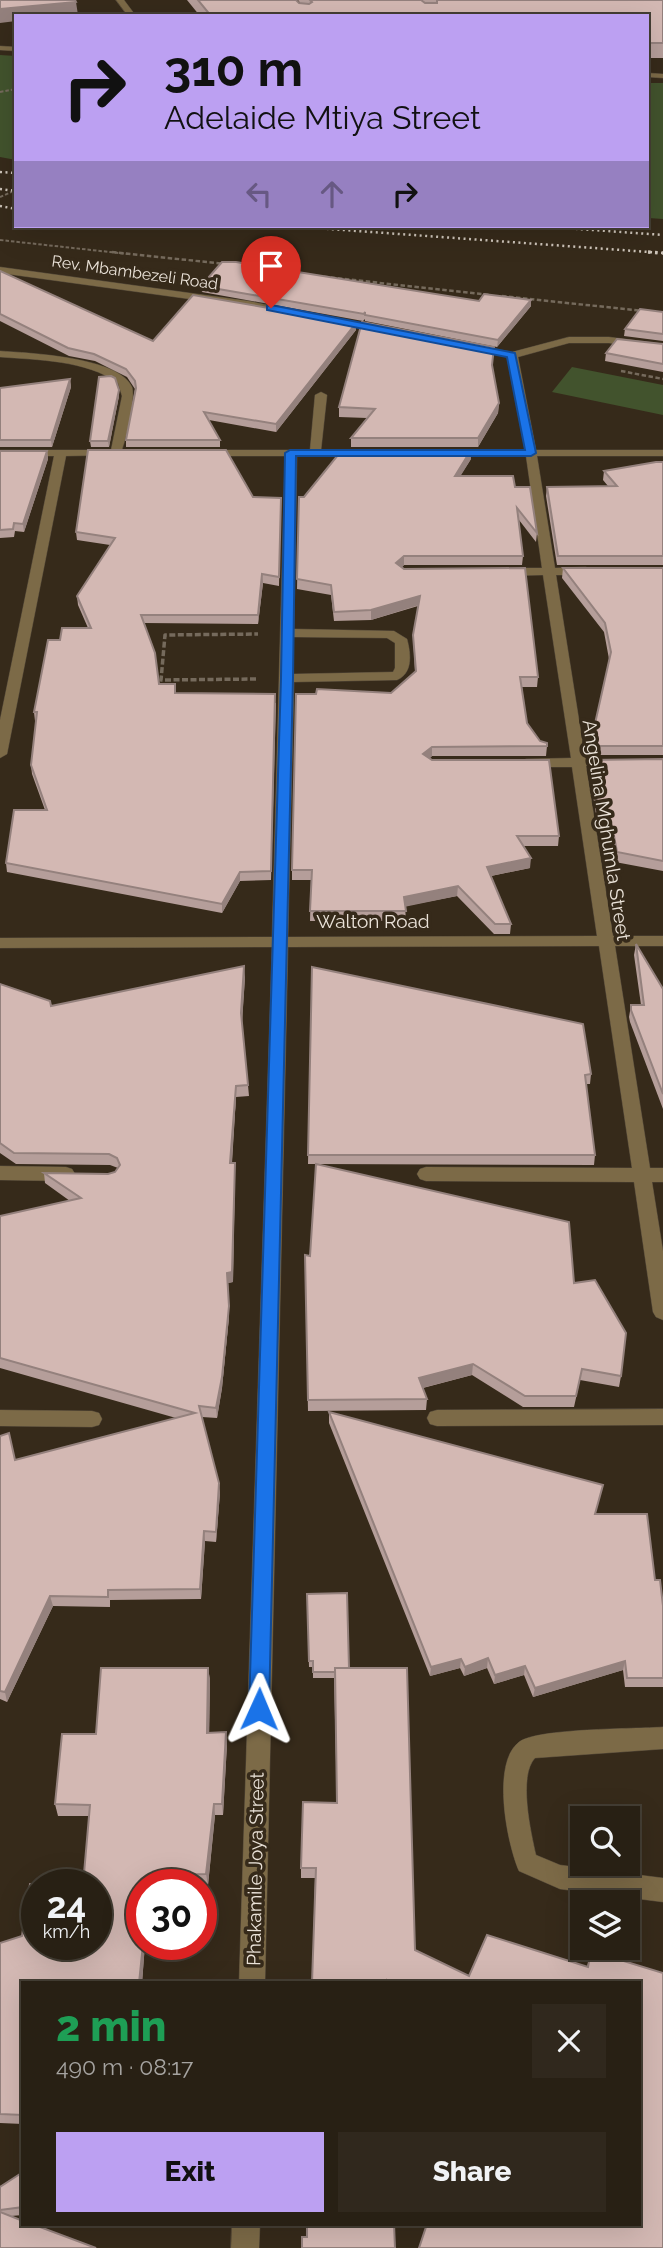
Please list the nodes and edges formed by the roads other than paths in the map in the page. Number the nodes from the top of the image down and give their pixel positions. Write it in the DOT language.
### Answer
graph roads {
  1 [pos="0,270"];
  2 [pos="399,332"];
  3 [pos="462,345"];
  4 [pos="663,346"];
  5 [pos="0,354"];
  6 [pos="512,355"];
  7 [pos="321,395"];
  8 [pos="0,453"];
  9 [pos="61,453"];
  10 [pos="116,453"];
  11 [pos="129,453"];
  12 [pos="196,453"];
  13 [pos="290,453"];
  14 [pos="315,453"];
  15 [pos="369,453"];
  16 [pos="436,453"];
  17 [pos="531,453"];
  18 [pos="663,453"];
  19 [pos="595,571"];
  20 [pos="482,572"];
  21 [pos="548,572"];
  22 [pos="287,634"];
  23 [pos="287,678"];
  24 [pos="0,754"];
  25 [pos="578,762"];
  26 [pos="602,762"];
  27 [pos="511,763"];
  28 [pos="605,941"];
  29 [pos="663,941"];
  30 [pos="278,942"];
  31 [pos="0,943"];
  32 [pos="0,1174"];
  33 [pos="83,1174"];
  34 [pos="426,1174"];
  35 [pos="641,1175"];
  36 [pos="663,1175"];
  37 [pos="663,1312"];
  38 [pos="663,1417"];
  39 [pos="0,1418"];
  40 [pos="437,1418"];
  41 [pos="92,1419"];
  42 [pos="663,1738"];
  43 [pos="663,1889"];
  44 [pos="252,1981"];
  45 [pos="246,2226"];
  46 [pos="245,2248"];
  1 -- 2 [label="street, Rev. Mbambezeli Road"];
  3 -- 6 [label="street"];
  4 -- 6 [label="street"];
  5 -- 10 [label="street"];
  6 -- 17 [label="street, Angelina Mghumla Street"];
  7 -- 14 [label="street"];
  8 -- 9 [label="street"];
  9 -- 10 [label="street"];
  9 -- 24 [label="street"];
  10 -- 11 [label="street"];
  12 -- 13 [label="street"];
  13 -- 14 [label="street"];
  13 -- 22 [label="street, Phakamile Joya Street"];
  14 -- 15 [label="street"];
  16 -- 17 [label="street"];
  17 -- 18 [label="street"];
  17 -- 21 [label="street, Angelina Mghumla Street"];
  19 -- 21 [label="street"];
  20 -- 21 [label="street"];
  21 -- 25 [label="street, Angelina Mghumla Street"];
  22 -- 23 [label="street, Phakamile Joya Street"];
  22 -- 23 [label="street"];
  23 -- 30 [label="street, Phakamile Joya Street"];
  25 -- 26 [label="street"];
  25 -- 27 [label="street"];
  25 -- 28 [label="street, Angelina Mghumla Street"];
  28 -- 29 [label="street, Walton Road"];
  28 -- 30 [label="street, Walton Road"];
  28 -- 35 [label="street, Angelina Mghumla Street"];
  30 -- 31 [label="street, Walton Road"];
  30 -- 44 [label="street, Phakamile Joya Street"];
  32 -- 33 [label="street"];
  34 -- 35 [label="street"];
  35 -- 36 [label="street"];
  35 -- 37 [label="street, Angelina Mghumla Street"];
  38 -- 40 [label="street"];
  39 -- 41 [label="street"];
  42 -- 43 [label="street"];
  45 -- 46 [label="street"];
}
